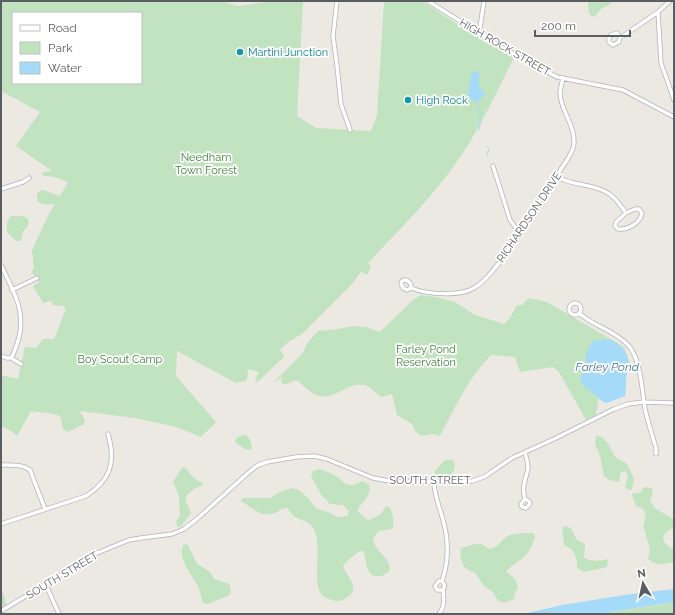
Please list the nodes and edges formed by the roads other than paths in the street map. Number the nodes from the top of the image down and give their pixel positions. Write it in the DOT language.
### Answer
graph roads {
  1 [pos="337,1"];
  2 [pos="428,1"];
  3 [pos="484,1"];
  4 [pos="670,1"];
  5 [pos="658,12"];
  6 [pos="479,34"];
  7 [pos="620,37"];
  8 [pos="563,78"];
  9 [pos="674,100"];
  10 [pos="674,117"];
  11 [pos="350,130"];
  12 [pos="493,166"];
  13 [pos="556,176"];
  14 [pos="29,178"];
  15 [pos="1,189"];
  16 [pos="626,213"];
  17 [pos="519,232"];
  18 [pos="1,265"];
  19 [pos="37,278"];
  20 [pos="411,288"];
  21 [pos="12,290"];
  22 [pos="579,313"];
  23 [pos="1,356"];
  24 [pos="11,358"];
  25 [pos="21,364"];
  26 [pos="644,402"];
  27 [pos="674,403"];
  28 [pos="108,434"];
  29 [pos="525,452"];
  30 [pos="656,454"];
  31 [pos="1,465"];
  32 [pos="434,482"];
  33 [pos="525,499"];
  34 [pos="45,509"];
  35 [pos="1,524"];
  36 [pos="442,581"];
  37 [pos="46,585"];
  38 [pos="443,590"];
  39 [pos="1,612"];
  40 [pos="59,614"];
  41 [pos="439,614"];
  1 -- 11 [label="street"];
  2 -- 6 [label="street, HIGH ROCK STREET"];
  3 -- 6 [label="street"];
  4 -- 5 [label="street"];
  5 -- 7 [label="street"];
  5 -- 9 [label="street"];
  6 -- 8 [label="street, HIGH ROCK STREET"];
  8 -- 10 [label="street, HIGH ROCK STREET"];
  8 -- 13 [label="street, RICHARDSON DRIVE"];
  12 -- 17 [label="street"];
  13 -- 16 [label="street"];
  13 -- 17 [label="street, RICHARDSON DRIVE"];
  14 -- 15 [label="street"];
  16 -- 16 [label="street"];
  17 -- 20 [label="street, RICHARDSON DRIVE"];
  18 -- 21 [label="street"];
  19 -- 21 [label="street"];
  21 -- 24 [label="street"];
  22 -- 26 [label="street"];
  23 -- 24 [label="street"];
  24 -- 25 [label="street"];
  26 -- 27 [label="street, SOUTH STREET"];
  26 -- 29 [label="street, SOUTH STREET"];
  26 -- 30 [label="street"];
  28 -- 34 [label="street"];
  29 -- 32 [label="street, SOUTH STREET"];
  29 -- 33 [label="street"];
  31 -- 34 [label="street"];
  32 -- 36 [label="street"];
  32 -- 37 [label="street, SOUTH STREET"];
  34 -- 35 [label="street"];
  36 -- 38 [label="street"];
  36 -- 38 [label="street"];
  37 -- 39 [label="street, SOUTH STREET"];
  37 -- 40 [label="street"];
  38 -- 41 [label="street"];
}
